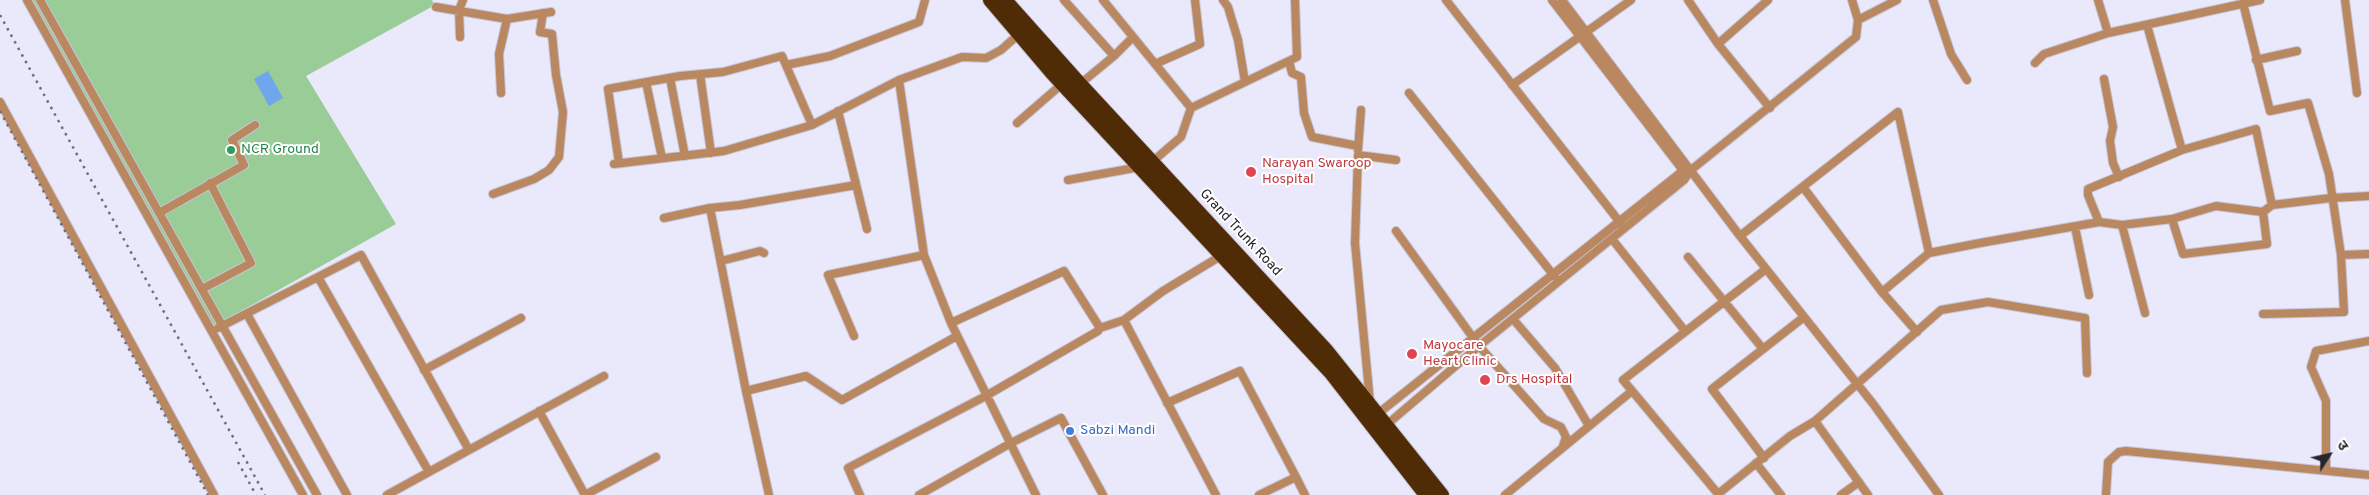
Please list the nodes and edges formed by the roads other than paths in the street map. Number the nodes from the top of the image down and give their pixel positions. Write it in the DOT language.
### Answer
graph roads {
  1 [pos="27,0"];
  2 [pos="40,0"];
  3 [pos="463,0"];
  4 [pos="925,0"];
  5 [pos="990,0"];
  6 [pos="1005,0"];
  7 [pos="1064,0"];
  8 [pos="1103,0"];
  9 [pos="1195,0"];
  10 [pos="1223,0"];
  11 [pos="1295,0"];
  12 [pos="1446,0"];
  13 [pos="1552,0"];
  14 [pos="1562,0"];
  15 [pos="1631,0"];
  16 [pos="1688,0"];
  17 [pos="1768,0"];
  18 [pos="1852,0"];
  19 [pos="1895,0"];
  20 [pos="1933,0"];
  21 [pos="2098,0"];
  22 [pos="2260,0"];
  23 [pos="2345,0"];
  24 [pos="2243,3"];
  25 [pos="436,7"];
  26 [pos="459,10"];
  27 [pos="507,18"];
  28 [pos="1858,20"];
  29 [pos="2147,25"];
  30 [pos="2108,33"];
  31 [pos="1019,34"];
  32 [pos="1583,34"];
  33 [pos="1133,36"];
  34 [pos="460,37"];
  35 [pos="1718,44"];
  36 [pos="2297,51"];
  37 [pos="1114,56"];
  38 [pos="2256,60"];
  39 [pos="1289,61"];
  40 [pos="2035,63"];
  41 [pos="1155,64"];
  42 [pos="786,65"];
  43 [pos="700,74"];
  44 [pos="670,78"];
  45 [pos="2104,79"];
  46 [pos="898,80"];
  47 [pos="1967,80"];
  48 [pos="646,82"];
  49 [pos="1245,82"];
  50 [pos="1062,84"];
  51 [pos="1080,84"];
  52 [pos="1512,85"];
  53 [pos="501,93"];
  54 [pos="1409,93"];
  55 [pos="2357,94"];
  56 [pos="0,102"];
  57 [pos="1191,108"];
  58 [pos="1770,108"];
  59 [pos="1361,110"];
  60 [pos="838,111"];
  61 [pos="1017,123"];
  62 [pos="255,125"];
  63 [pos="812,125"];
  64 [pos="1358,146"];
  65 [pos="2182,150"];
  66 [pos="711,153"];
  67 [pos="1358,155"];
  68 [pos="685,156"];
  69 [pos="662,158"];
  70 [pos="1396,160"];
  71 [pos="1146,164"];
  72 [pos="1692,170"];
  73 [pos="2120,177"];
  74 [pos="1068,180"];
  75 [pos="210,184"];
  76 [pos="856,185"];
  77 [pos="1803,186"];
  78 [pos="493,194"];
  79 [pos="2369,196"];
  80 [pos="2331,198"];
  81 [pos="2272,205"];
  82 [pos="710,208"];
  83 [pos="159,212"];
  84 [pos="2263,212"];
  85 [pos="664,218"];
  86 [pos="2172,219"];
  87 [pos="1619,222"];
  88 [pos="2099,222"];
  89 [pos="2122,225"];
  90 [pos="2075,227"];
  91 [pos="1625,228"];
  92 [pos="867,229"];
  93 [pos="1396,231"];
  94 [pos="1740,236"];
  95 [pos="1612,239"];
  96 [pos="1227,252"];
  97 [pos="764,253"];
  98 [pos="1929,253"];
  99 [pos="2369,254"];
  100 [pos="924,255"];
  101 [pos="2341,255"];
  102 [pos="1688,256"];
  103 [pos="721,261"];
  104 [pos="1766,269"];
  105 [pos="1553,275"];
  106 [pos="318,277"];
  107 [pos="1559,283"];
  108 [pos="202,289"];
  109 [pos="1882,292"];
  110 [pos="2089,295"];
  111 [pos="1723,302"];
  112 [pos="2145,313"];
  113 [pos="247,314"];
  114 [pos="2263,314"];
  115 [pos="1804,317"];
  116 [pos="521,318"];
  117 [pos="1513,319"];
  118 [pos="1124,320"];
  119 [pos="951,323"];
  120 [pos="222,326"];
  121 [pos="212,331"];
  122 [pos="1098,331"];
  123 [pos="1685,331"];
  124 [pos="1917,332"];
  125 [pos="854,336"];
  126 [pos="957,336"];
  127 [pos="1473,338"];
  128 [pos="2369,341"];
  129 [pos="1479,346"];
  130 [pos="1763,349"];
  131 [pos="424,370"];
  132 [pos="2087,373"];
  133 [pos="604,376"];
  134 [pos="1858,385"];
  135 [pos="746,391"];
  136 [pos="1632,391"];
  137 [pos="987,395"];
  138 [pos="1168,403"];
  139 [pos="539,412"];
  140 [pos="1376,419"];
  141 [pos="1815,421"];
  142 [pos="1589,426"];
  143 [pos="1011,443"];
  144 [pos="1563,446"];
  145 [pos="469,450"];
  146 [pos="656,457"];
  147 [pos="1764,458"];
  148 [pos="1756,463"];
  149 [pos="2326,470"];
  150 [pos="429,472"];
  151 [pos="2369,475"];
  152 [pos="1296,477"];
  153 [pos="1859,482"];
  154 [pos="1719,494"];
  155 [pos="214,495"];
  156 [pos="303,495"];
  157 [pos="317,495"];
  158 [pos="348,495"];
  159 [pos="387,495"];
  160 [pos="585,495"];
  161 [pos="769,495"];
  162 [pos="860,495"];
  163 [pos="919,495"];
  164 [pos="1036,495"];
  165 [pos="1103,495"];
  166 [pos="1216,495"];
  167 [pos="1259,495"];
  168 [pos="1305,495"];
  169 [pos="1426,495"];
  170 [pos="1442,495"];
  171 [pos="1505,495"];
  172 [pos="1781,495"];
  173 [pos="1840,495"];
  174 [pos="1868,495"];
  175 [pos="1939,495"];
  176 [pos="2106,495"];
  1 -- 121 [label="street"];
  2 -- 83 [label="street"];
  3 -- 26 [label="street"];
  4 -- 42 [label="street"];
  5 -- 31 [label="highway, Grand Trunk Road"];
  6 -- 51 [label="highway, Grand Trunk Road"];
  7 -- 37 [label="street"];
  8 -- 33 [label="street"];
  9 -- 41 [label="street"];
  10 -- 49 [label="street"];
  11 -- 39 [label="street"];
  12 -- 52 [label="street"];
  13 -- 32 [label="street"];
  14 -- 32 [label="street"];
  15 -- 32 [label="street"];
  16 -- 35 [label="street"];
  17 -- 35 [label="street"];
  18 -- 28 [label="street"];
  19 -- 28 [label="street"];
  20 -- 47 [label="street"];
  21 -- 30 [label="street"];
  22 -- 24 [label="street"];
  23 -- 55 [label="street"];
  24 -- 29 [label="street"];
  24 -- 38 [label="street"];
  25 -- 26 [label="street"];
  26 -- 27 [label="street"];
  26 -- 34 [label="street"];
  27 -- 53 [label="street"];
  27 -- 78 [label="street"];
  28 -- 58 [label="street"];
  29 -- 30 [label="street"];
  29 -- 65 [label="street"];
  30 -- 40 [label="street"];
  31 -- 46 [label="street"];
  31 -- 50 [label="highway, Grand Trunk Road"];
  32 -- 52 [label="street"];
  32 -- 72 [label="street"];
  32 -- 87 [label="street"];
  33 -- 37 [label="street"];
  33 -- 41 [label="street"];
  35 -- 58 [label="street"];
  36 -- 38 [label="street"];
  37 -- 51 [label="street"];
  38 -- 80 [label="street"];
  39 -- 49 [label="street"];
  39 -- 64 [label="street"];
  41 -- 57 [label="street"];
  42 -- 43 [label="street"];
  42 -- 63 [label="street"];
  43 -- 44 [label="street"];
  43 -- 66 [label="street"];
  44 -- 48 [label="street"];
  44 -- 68 [label="street"];
  45 -- 73 [label="street"];
  46 -- 60 [label="street"];
  46 -- 100 [label="street"];
  48 -- 69 [label="street"];
  48 -- 69 [label="street"];
  49 -- 57 [label="street"];
  50 -- 61 [label="street"];
  50 -- 71 [label="highway, Grand Trunk Road"];
  51 -- 71 [label="highway, Grand Trunk Road"];
  52 -- 87 [label="street"];
  54 -- 105 [label="street"];
  56 -- 155 [label="street"];
  57 -- 71 [label="street"];
  58 -- 72 [label="street"];
  59 -- 64 [label="street"];
  60 -- 63 [label="street"];
  60 -- 76 [label="street"];
  62 -- 75 [label="street"];
  63 -- 66 [label="street"];
  64 -- 67 [label="street"];
  65 -- 73 [label="street"];
  65 -- 81 [label="street"];
  66 -- 68 [label="street"];
  67 -- 70 [label="street"];
  67 -- 140 [label="street"];
  68 -- 69 [label="street"];
  71 -- 74 [label="street"];
  71 -- 96 [label="highway, Grand Trunk Road"];
  72 -- 91 [label="street"];
  72 -- 94 [label="street"];
  73 -- 88 [label="street"];
  75 -- 83 [label="street"];
  75 -- 108 [label="street"];
  76 -- 82 [label="street"];
  76 -- 92 [label="street"];
  77 -- 94 [label="street"];
  77 -- 98 [label="street"];
  77 -- 109 [label="street"];
  79 -- 80 [label="street"];
  80 -- 81 [label="street"];
  80 -- 101 [label="street"];
  81 -- 84 [label="street"];
  82 -- 85 [label="street"];
  82 -- 103 [label="street"];
  83 -- 108 [label="street"];
  84 -- 86 [label="street"];
  84 -- 86 [label="street"];
  86 -- 89 [label="street"];
  87 -- 91 [label="street"];
  87 -- 105 [label="street"];
  88 -- 89 [label="street"];
  88 -- 90 [label="street"];
  89 -- 112 [label="street"];
  90 -- 98 [label="street"];
  90 -- 110 [label="street"];
  91 -- 95 [label="street"];
  93 -- 127 [label="street"];
  94 -- 104 [label="street"];
  95 -- 107 [label="street"];
  95 -- 123 [label="street"];
  96 -- 118 [label="street"];
  96 -- 140 [label="highway, Grand Trunk Road"];
  97 -- 103 [label="street"];
  98 -- 109 [label="street"];
  99 -- 101 [label="street"];
  100 -- 119 [label="street"];
  100 -- 125 [label="street"];
  101 -- 114 [label="street"];
  102 -- 111 [label="street"];
  103 -- 135 [label="street"];
  104 -- 111 [label="street"];
  104 -- 115 [label="street"];
  105 -- 107 [label="street"];
  105 -- 127 [label="street"];
  106 -- 113 [label="street"];
  106 -- 131 [label="street"];
  106 -- 150 [label="street"];
  107 -- 117 [label="street"];
  108 -- 120 [label="street"];
  109 -- 124 [label="street"];
  111 -- 123 [label="street"];
  111 -- 130 [label="street"];
  113 -- 120 [label="street"];
  113 -- 158 [label="street"];
  115 -- 130 [label="street"];
  115 -- 134 [label="street"];
  116 -- 131 [label="street"];
  117 -- 129 [label="street"];
  117 -- 142 [label="street"];
  118 -- 119 [label="street"];
  118 -- 138 [label="street"];
  119 -- 126 [label="street"];
  120 -- 121 [label="street"];
  120 -- 157 [label="street"];
  121 -- 156 [label="street"];
  122 -- 137 [label="street"];
  123 -- 136 [label="street"];
  124 -- 132 [label="street"];
  124 -- 134 [label="street"];
  126 -- 135 [label="street"];
  126 -- 137 [label="street"];
  127 -- 129 [label="street"];
  127 -- 140 [label="street"];
  128 -- 149 [label="street"];
  129 -- 140 [label="street"];
  129 -- 144 [label="street"];
  130 -- 147 [label="street"];
  131 -- 145 [label="street"];
  133 -- 139 [label="street"];
  134 -- 141 [label="street"];
  134 -- 175 [label="street"];
  135 -- 161 [label="street"];
  136 -- 142 [label="street"];
  136 -- 154 [label="street"];
  137 -- 143 [label="street"];
  137 -- 162 [label="street"];
  138 -- 152 [label="street"];
  138 -- 166 [label="street"];
  139 -- 145 [label="street"];
  139 -- 160 [label="street"];
  140 -- 169 [label="highway, Grand Trunk Road"];
  140 -- 170 [label="highway, Grand Trunk Road"];
  141 -- 147 [label="street"];
  141 -- 153 [label="street"];
  142 -- 144 [label="street"];
  143 -- 163 [label="street"];
  143 -- 164 [label="street"];
  143 -- 165 [label="street"];
  144 -- 171 [label="street"];
  145 -- 150 [label="street"];
  146 -- 160 [label="street"];
  147 -- 148 [label="street"];
  148 -- 154 [label="street"];
  148 -- 172 [label="street"];
  149 -- 151 [label="street"];
  149 -- 176 [label="street"];
  150 -- 159 [label="street"];
  152 -- 167 [label="street"];
  152 -- 168 [label="street"];
  153 -- 173 [label="street"];
  153 -- 174 [label="street"];
}
